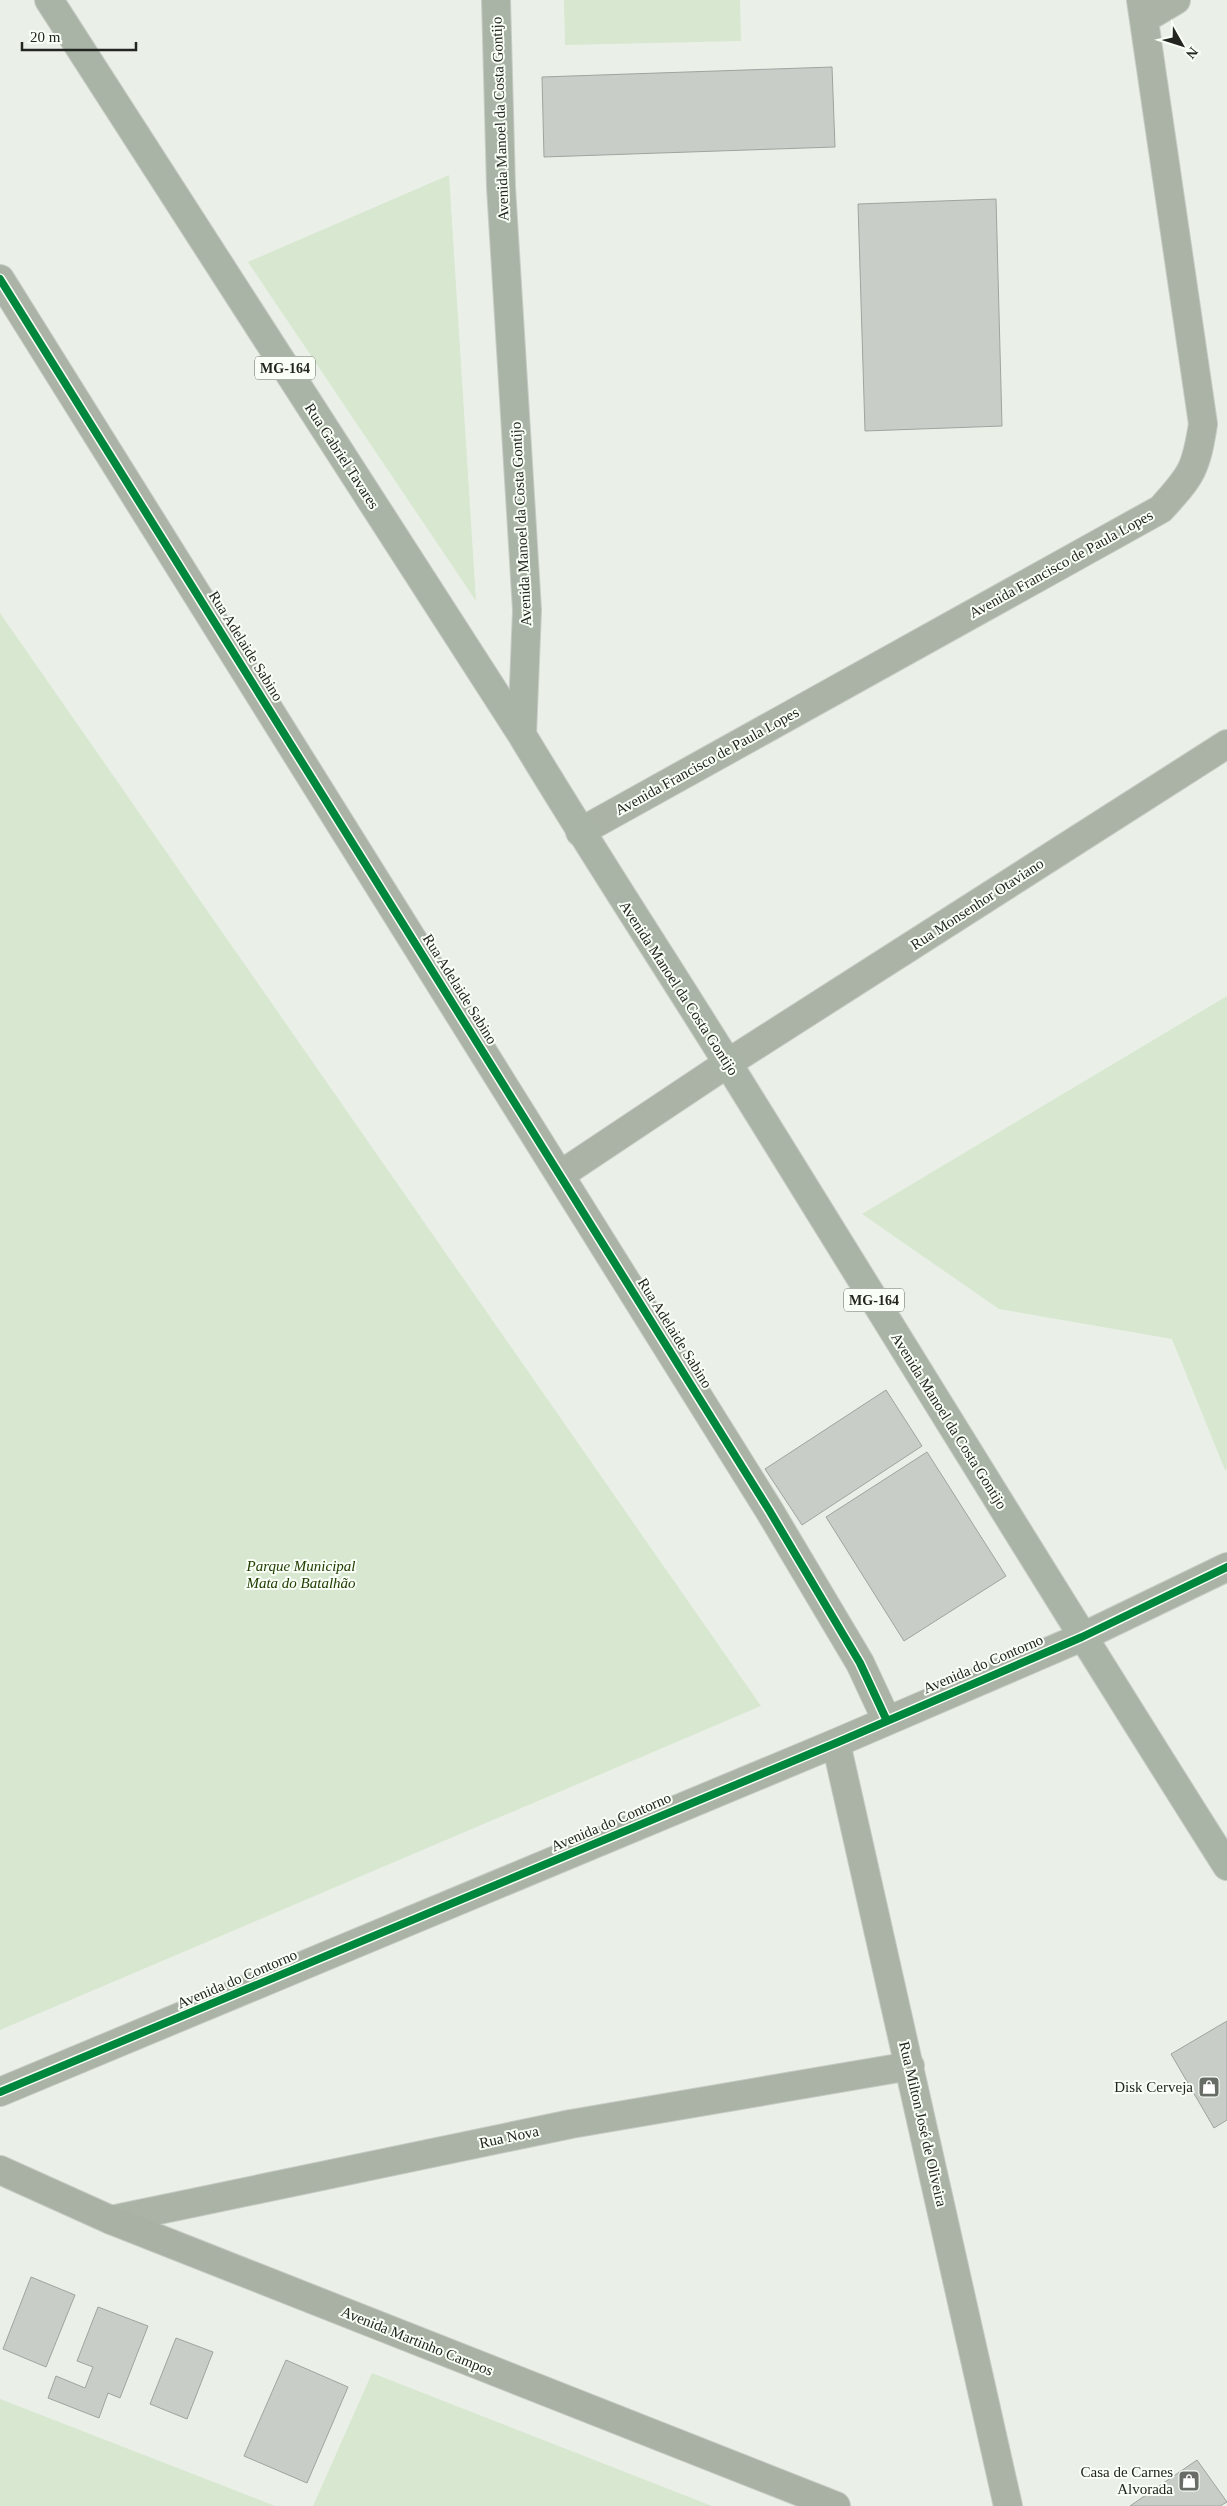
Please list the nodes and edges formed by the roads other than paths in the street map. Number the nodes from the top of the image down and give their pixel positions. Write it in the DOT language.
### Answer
graph roads {
  1 [pos="49,0"];
  2 [pos="496,0"];
  3 [pos="1176,0"];
  4 [pos="1143,9"];
  5 [pos="0,279"];
  6 [pos="522,735"];
  7 [pos="1227,744"];
  8 [pos="580,832"];
  9 [pos="728,1064"];
  10 [pos="560,1175"];
  11 [pos="1227,1567"];
  12 [pos="1082,1637"];
  13 [pos="887,1721"];
  14 [pos="836,1743"];
  15 [pos="1227,1866"];
  16 [pos="910,2066"];
  17 [pos="0,2092"];
  18 [pos="0,2170"];
  19 [pos="111,2220"];
  20 [pos="836,2506"];
  21 [pos="1008,2506"];
  1 -- 6 [label="main road, Rua Gabriel Tavares / MG-164"];
  2 -- 6 [label="main road, Avenida Manoel da Costa Gontijo"];
  3 -- 4 [label="street"];
  4 -- 8 [label="street, Avenida Francisco de Paula Lopes"];
  5 -- 10 [label="street, Rua Adelaide Sabino"];
  6 -- 8 [label="main road, Avenida Manoel da Costa Gontijo / MG-164"];
  7 -- 9 [label="street, Rua Monsenhor Otaviano"];
  8 -- 9 [label="main road, Avenida Manoel da Costa Gontijo / MG-164"];
  9 -- 10 [label="street, Rua Monsenhor Otaviano"];
  9 -- 12 [label="main road, Avenida Manoel da Costa Gontijo / MG-164"];
  10 -- 13 [label="street, Rua Adelaide Sabino"];
  11 -- 12 [label="street, Avenida do Contorno"];
  12 -- 13 [label="street, Avenida do Contorno"];
  12 -- 15 [label="main road, Avenida Manoel da Costa Gontijo / MG-164"];
  13 -- 14 [label="street, Avenida do Contorno"];
  14 -- 16 [label="street, Rua Milton José de Oliveira"];
  14 -- 17 [label="street, Avenida do Contorno"];
  16 -- 19 [label="street, Rua Nova"];
  16 -- 21 [label="street, Rua Milton José de Oliveira"];
  18 -- 19 [label="main road, Avenida Martinho Campos"];
  19 -- 20 [label="main road, Avenida Martinho Campos"];
}
